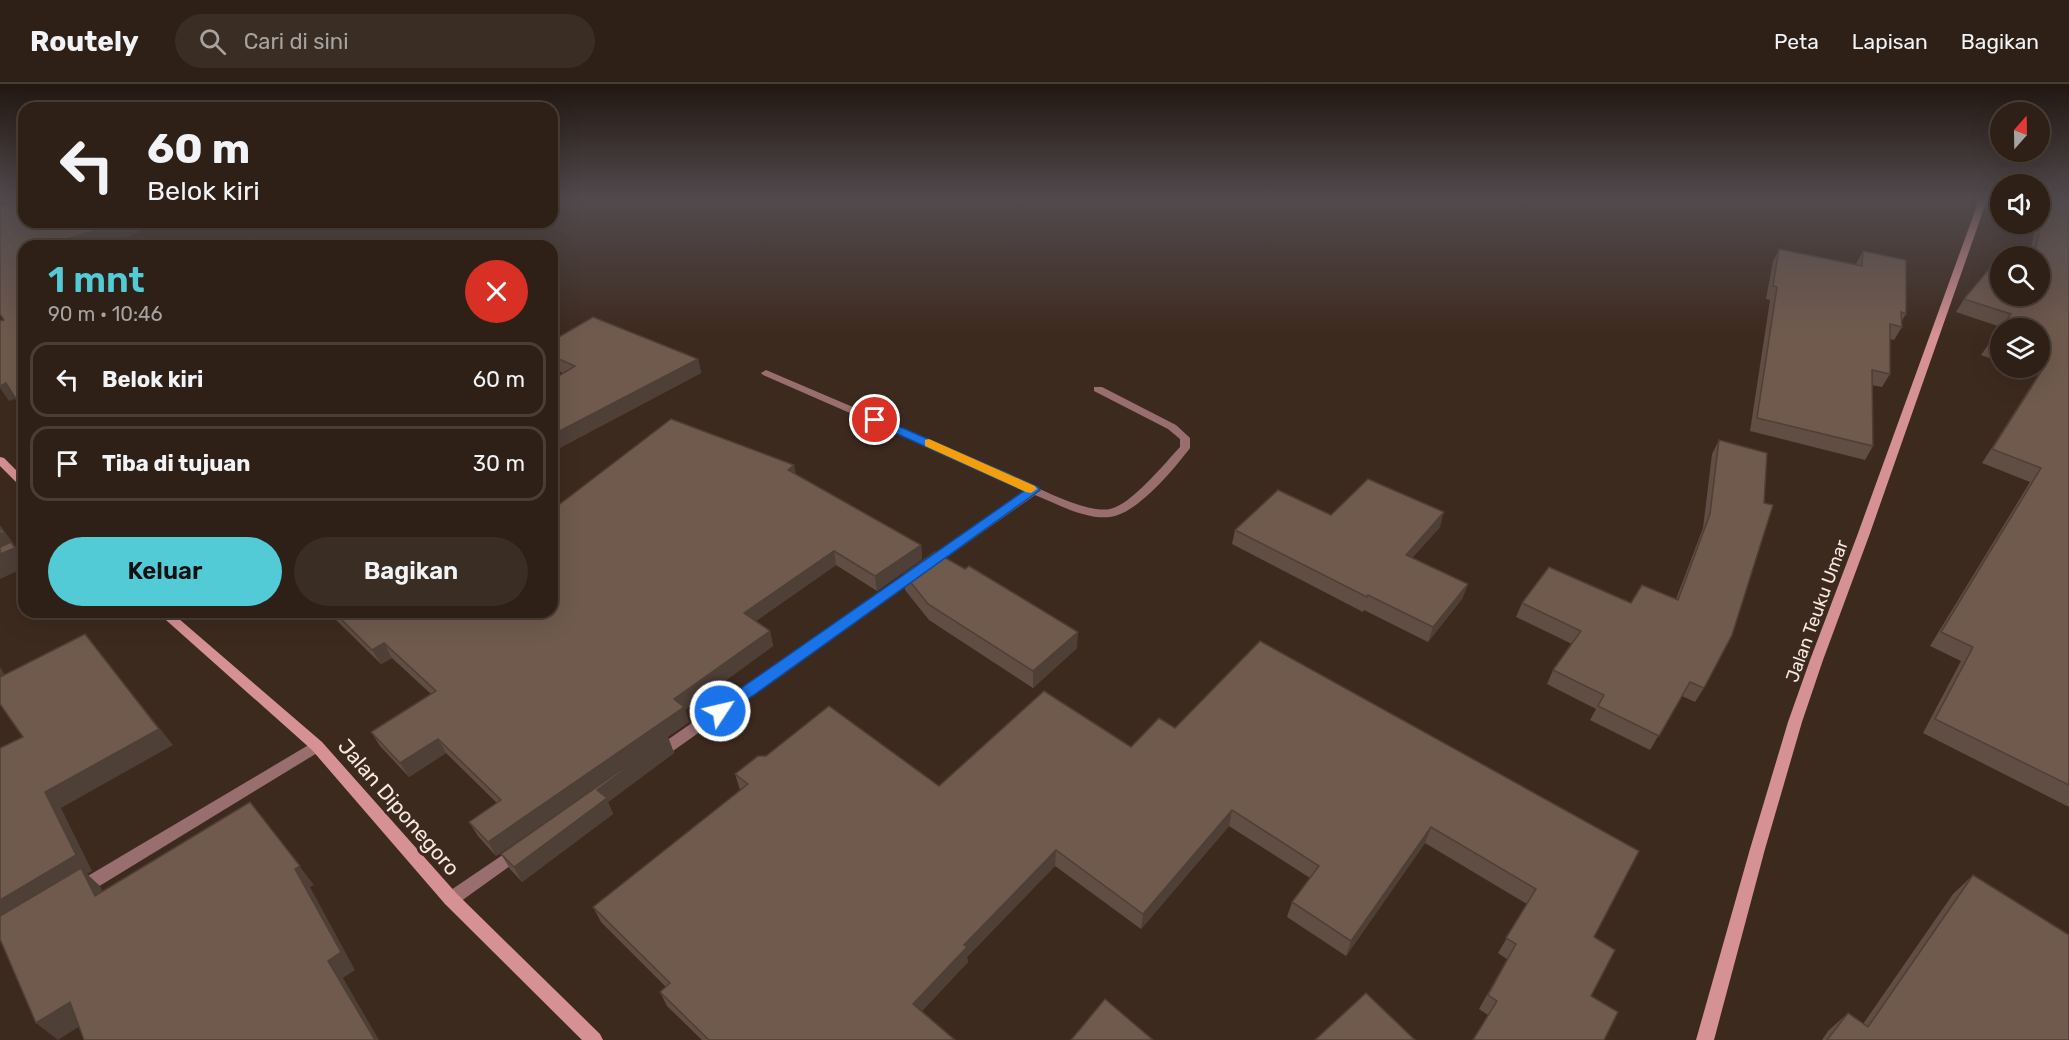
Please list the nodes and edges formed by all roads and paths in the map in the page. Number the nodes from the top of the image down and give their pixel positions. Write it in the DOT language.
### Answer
graph roads {
  1 [pos="1967,245"];
  2 [pos="766,373"];
  3 [pos="1098,389"];
  4 [pos="0,460"];
  5 [pos="18,478"];
  6 [pos="1034,490"];
  7 [pos="18,556"];
  8 [pos="0,566"];
  9 [pos="170,618"];
  10 [pos="317,746"];
  11 [pos="647,762"];
  12 [pos="529,844"];
  13 [pos="72,894"];
  14 [pos="451,899"];
  15 [pos="594,1040"];
  16 [pos="1705,1040"];
  1 -- 16 [label="street, Jalan Teuku Umar"];
  2 -- 6 [label="street"];
  3 -- 6 [label="street"];
  4 -- 5 [label="street"];
  6 -- 11 [label="street"];
  7 -- 8 [label="street"];
  9 -- 10 [label="street, Jalan Diponegoro"];
  10 -- 13 [label="street"];
  10 -- 14 [label="street, Jalan Diponegoro"];
  12 -- 14 [label="street"];
  14 -- 15 [label="street, Jalan Diponegoro"];
}
